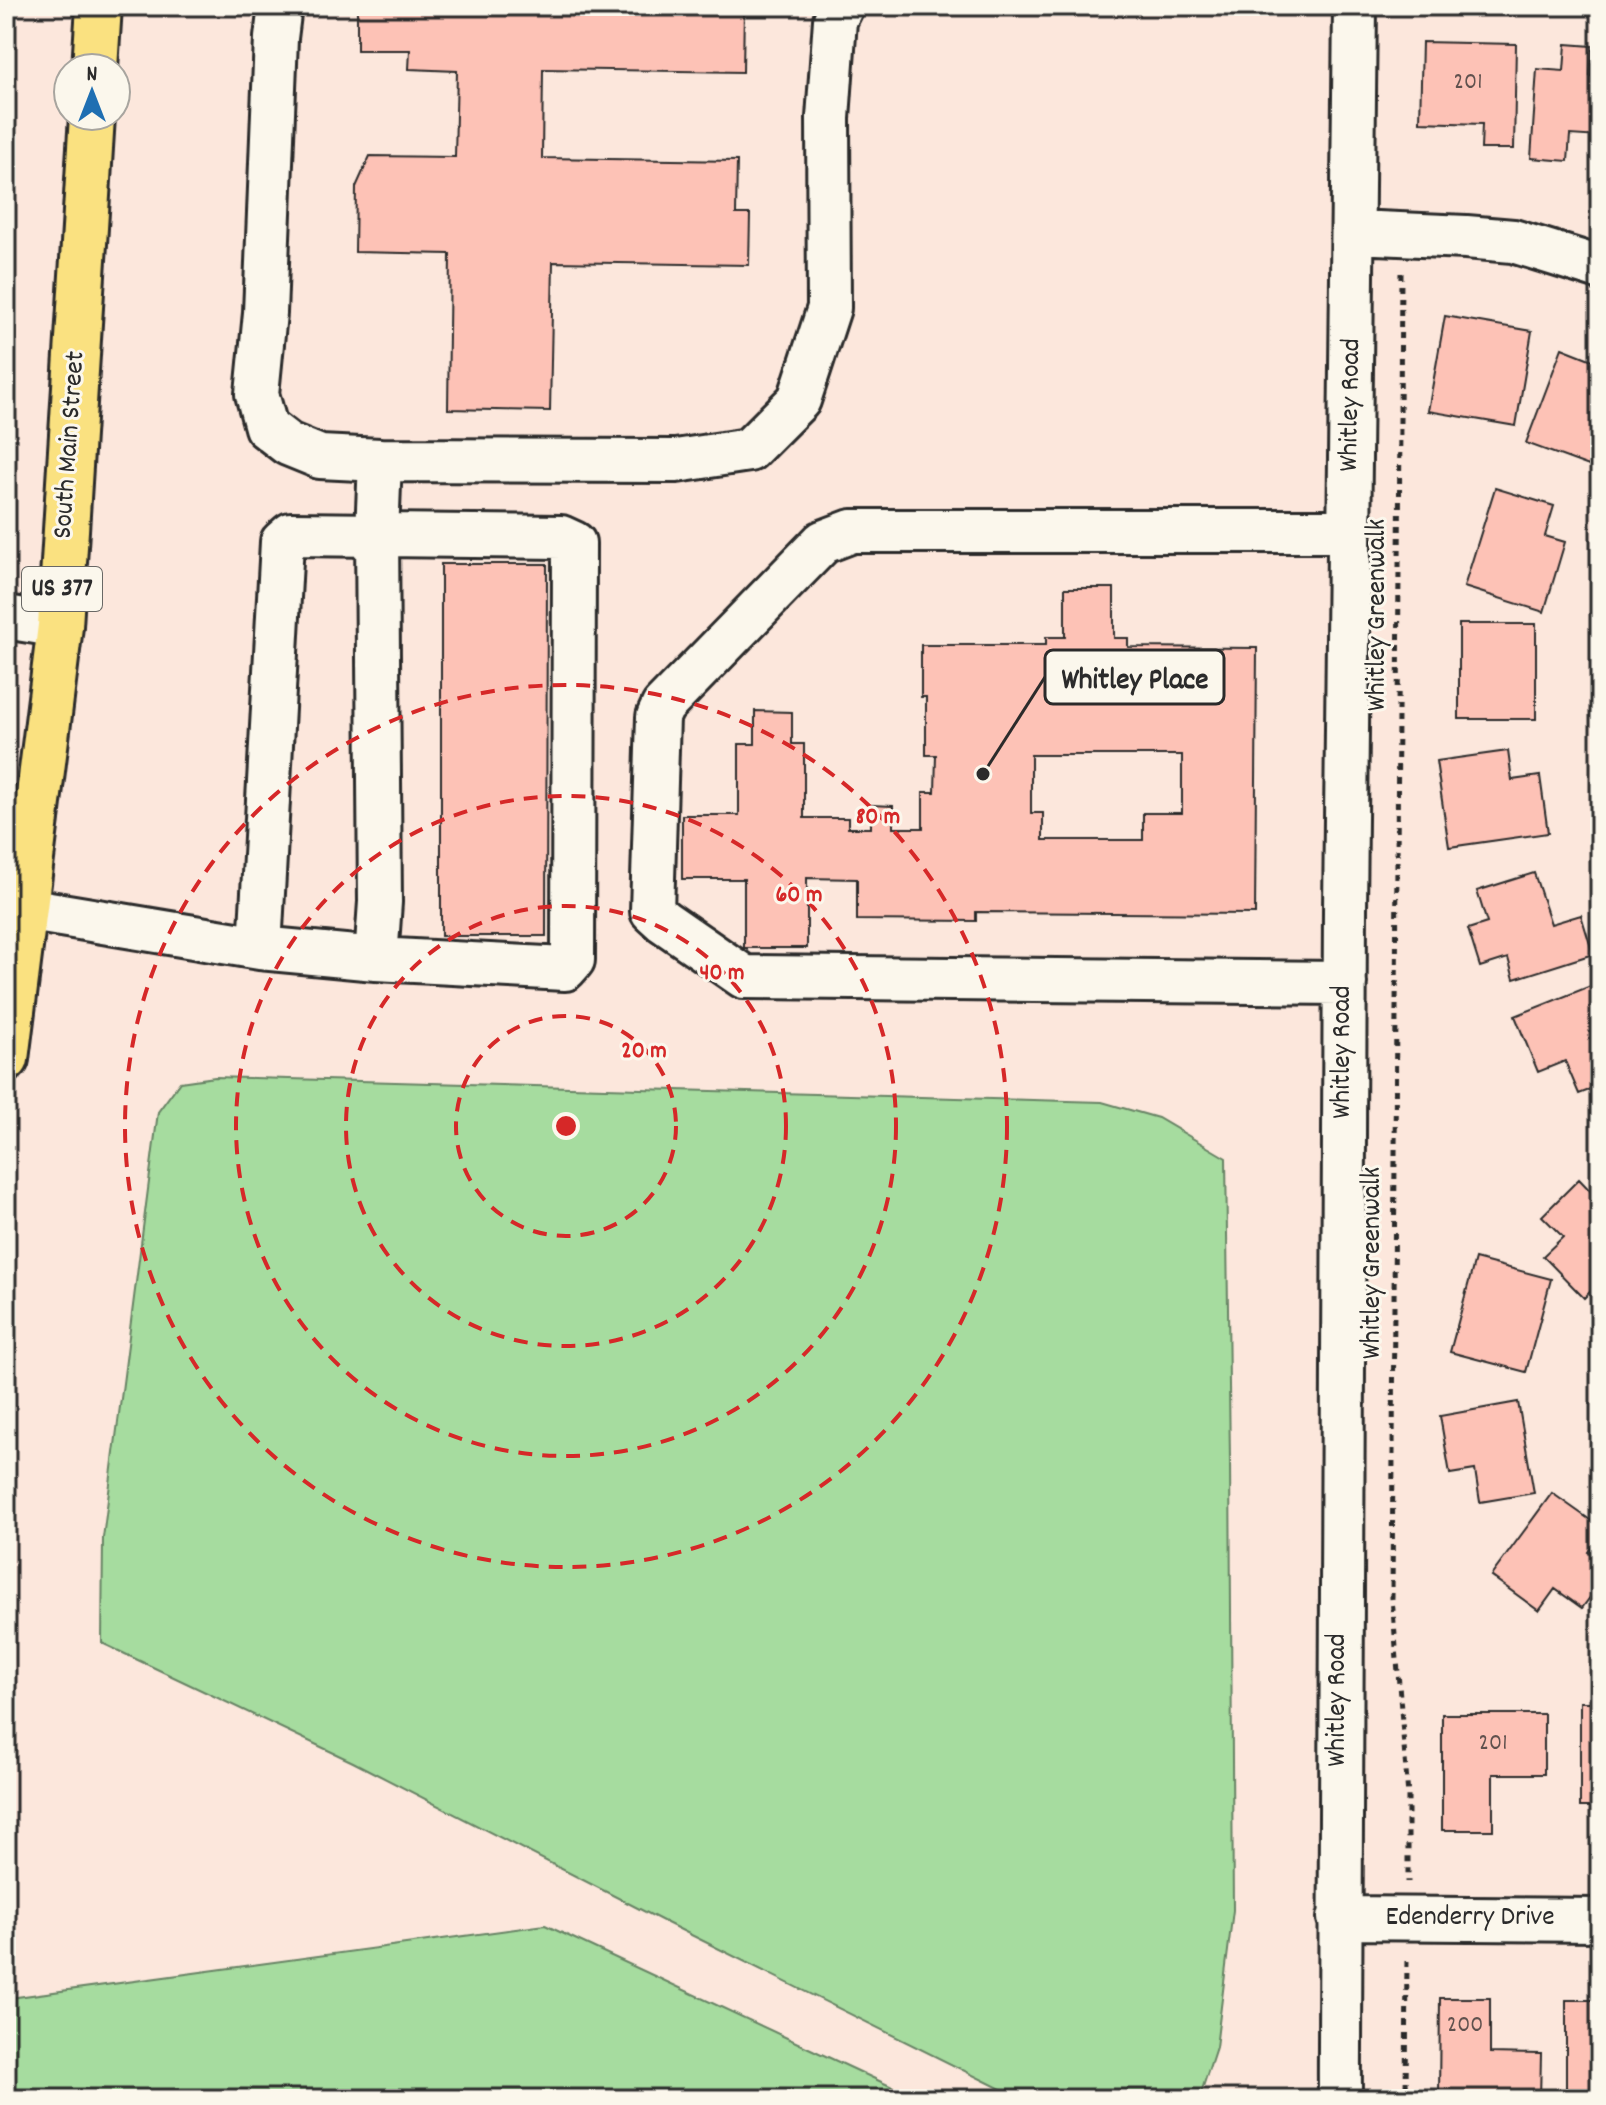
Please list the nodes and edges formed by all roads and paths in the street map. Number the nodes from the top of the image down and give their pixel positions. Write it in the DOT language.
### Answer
graph roads {
  1 [pos="99,6"];
  2 [pos="280,6"];
  3 [pos="842,6"];
  4 [pos="1355,6"];
  5 [pos="96,52"];
  6 [pos="91,132"];
  7 [pos="1355,232"];
  8 [pos="1401,234"];
  9 [pos="1600,268"];
  10 [pos="380,460"];
  11 [pos="1350,531"];
  12 [pos="377,534"];
  13 [pos="6,617"];
  14 [pos="60,626"];
  15 [pos="25,909"];
  16 [pos="260,948"];
  17 [pos="376,959"];
  18 [pos="1345,983"];
  19 [pos="6,1059"];
  20 [pos="1339,1918"];
  21 [pos="1408,1918"];
  22 [pos="1600,1920"];
  23 [pos="1340,2099"];
  24 [pos="1406,2099"];
  1 -- 5 [label="main road"];
  2 -- 10 [label="street"];
  3 -- 10 [label="street"];
  4 -- 7 [label="street, Whitley Road"];
  6 -- 14 [label="main road, South Main Street / US 377"];
  7 -- 8 [label="street"];
  7 -- 11 [label="street, Whitley Road"];
  8 -- 9 [label="street"];
  8 -- 21 [label="path, Whitley Greenwalk"];
  10 -- 12 [label="street"];
  11 -- 18 [label="street, Whitley Road"];
  11 -- 18 [label="street"];
  12 -- 16 [label="street"];
  12 -- 17 [label="street"];
  12 -- 17 [label="street"];
  13 -- 14 [label="street"];
  14 -- 15 [label="main road, South Main Street / US 377"];
  15 -- 16 [label="street"];
  15 -- 19 [label="main road, South Main Street / US 377"];
  16 -- 17 [label="street"];
  18 -- 20 [label="street, Whitley Road"];
  20 -- 21 [label="street, Edenderry Drive"];
  20 -- 23 [label="street, Whitley Road"];
  21 -- 22 [label="street, Edenderry Drive"];
  21 -- 24 [label="path, Whitley Greenwalk"];
}
